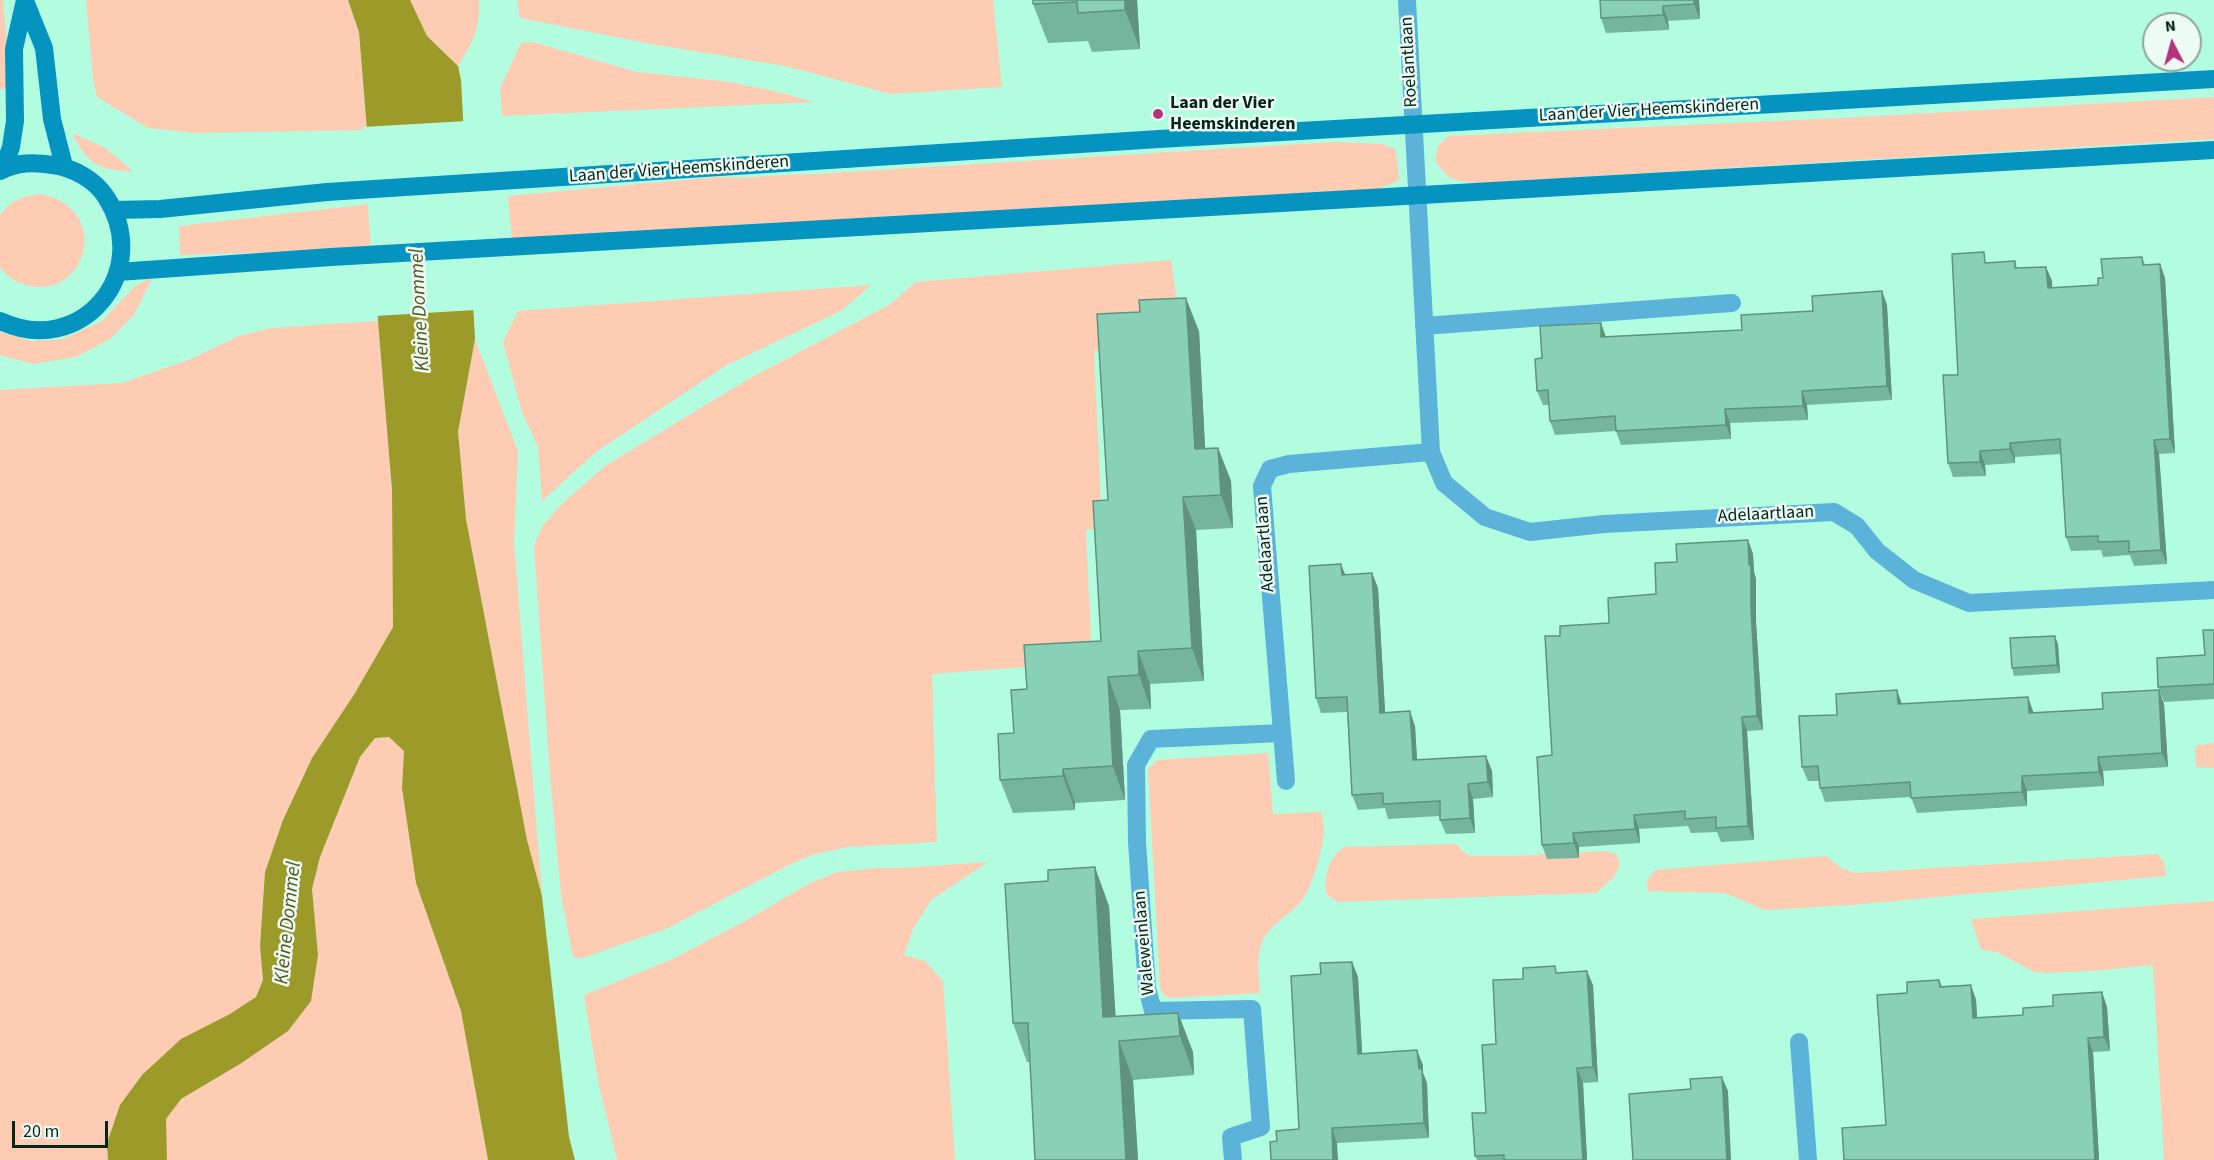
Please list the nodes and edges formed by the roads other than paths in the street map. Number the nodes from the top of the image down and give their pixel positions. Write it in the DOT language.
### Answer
graph roads {
  1 [pos="25,0"];
  2 [pos="1407,0"];
  3 [pos="2214,79"];
  4 [pos="1413,124"];
  5 [pos="2214,150"];
  6 [pos="64,166"];
  7 [pos="2,170"];
  8 [pos="1418,196"];
  9 [pos="114,210"];
  10 [pos="118,272"];
  11 [pos="1732,303"];
  12 [pos="0,321"];
  13 [pos="1424,326"];
  14 [pos="1431,452"];
  15 [pos="2214,590"];
  16 [pos="1281,733"];
  17 [pos="1286,781"];
  18 [pos="1799,1042"];
  19 [pos="1233,1160"];
  20 [pos="1808,1160"];
  1 -- 6 [label="street"];
  1 -- 7 [label="street"];
  2 -- 4 [label="street, Roelantlaan"];
  3 -- 4 [label="street, Laan der Vier Heemskinderen"];
  4 -- 8 [label="street, Roelantlaan"];
  4 -- 9 [label="street, Laan der Vier Heemskinderen"];
  5 -- 8 [label="street"];
  6 -- 7 [label="street"];
  6 -- 9 [label="street"];
  8 -- 10 [label="street"];
  8 -- 13 [label="street, Adelaartlaan"];
  9 -- 10 [label="street"];
  10 -- 12 [label="street"];
  11 -- 13 [label="street"];
  13 -- 14 [label="street, Adelaartlaan"];
  14 -- 15 [label="street, Adelaartlaan"];
  14 -- 16 [label="street, Adelaartlaan"];
  16 -- 17 [label="street, Adelaartlaan"];
  16 -- 19 [label="street, Waleweinlaan"];
  18 -- 20 [label="street"];
}
